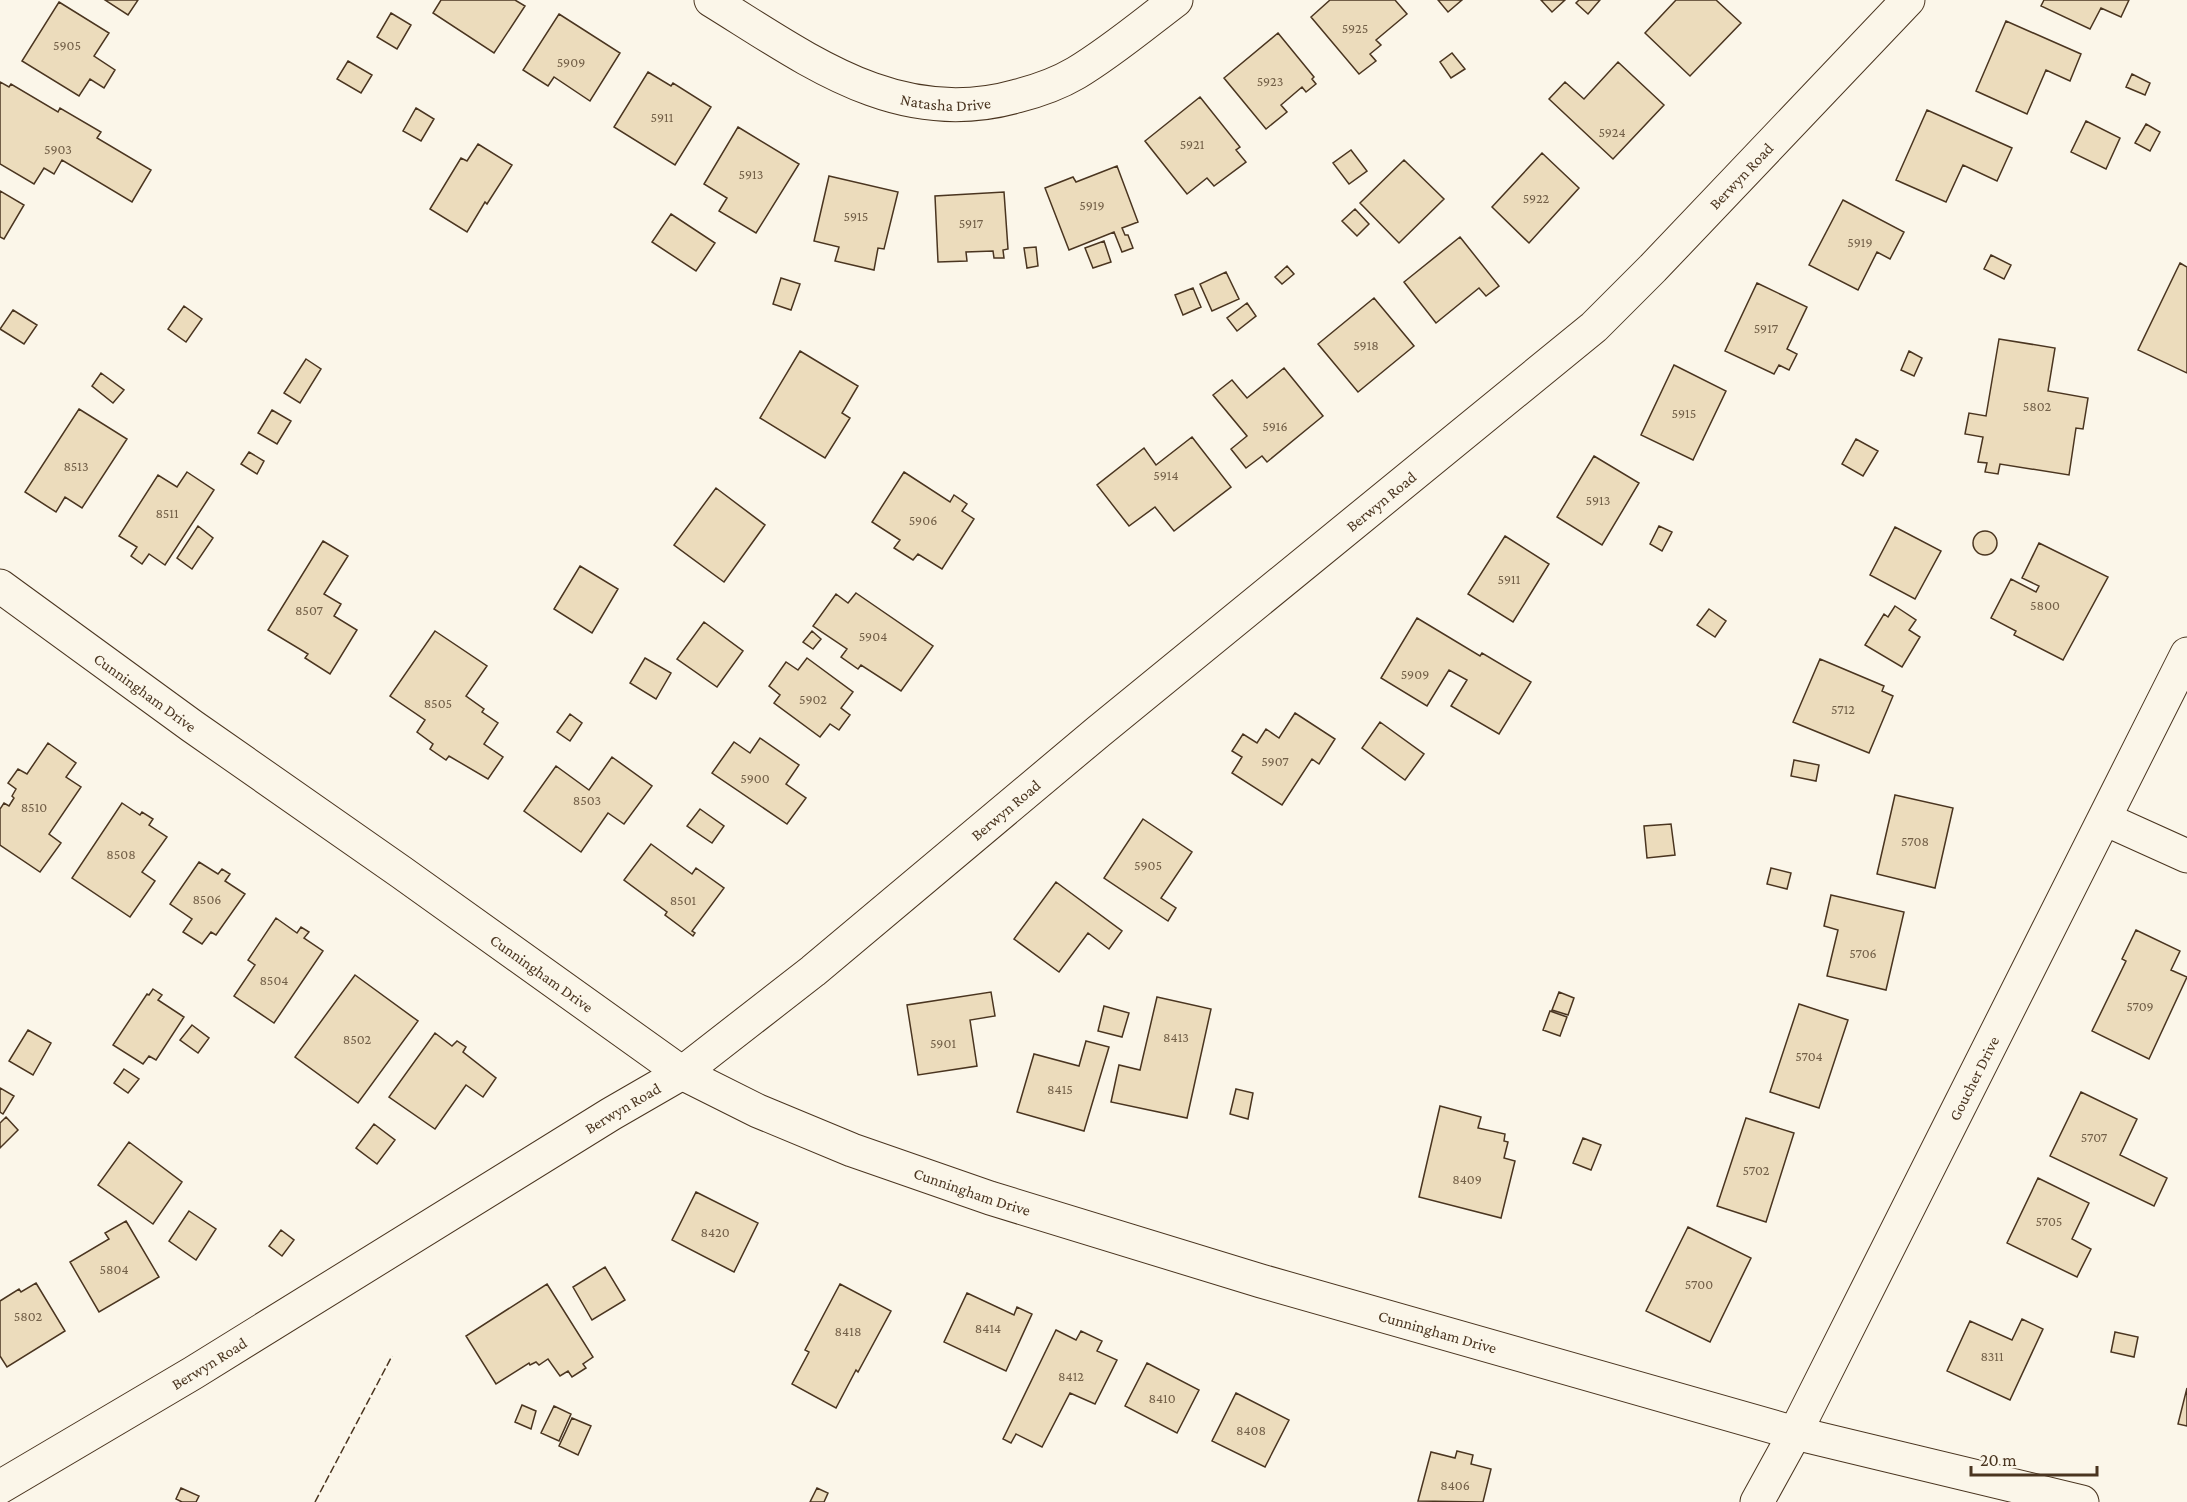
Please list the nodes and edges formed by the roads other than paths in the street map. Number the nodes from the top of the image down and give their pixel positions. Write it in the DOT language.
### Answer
graph roads {
  1 [pos="711,0"];
  2 [pos="1176,0"];
  3 [pos="1908,0"];
  4 [pos="0,586"];
  5 [pos="2187,654"];
  6 [pos="2105,819"];
  7 [pos="2187,856"];
  8 [pos="682,1072"];
  9 [pos="1795,1433"];
  10 [pos="0,1487"];
  11 [pos="1757,1502"];
  12 [pos="2082,1502"];
  1 -- 2 [label="street, Natasha Drive"];
  3 -- 8 [label="street, Berwyn Road"];
  4 -- 8 [label="street, Cunningham Drive"];
  5 -- 6 [label="street, Goucher Drive"];
  6 -- 7 [label="street"];
  6 -- 9 [label="street, Goucher Drive"];
  8 -- 9 [label="street, Cunningham Drive"];
  8 -- 10 [label="street, Berwyn Road"];
  9 -- 11 [label="street, Goucher Drive"];
  9 -- 12 [label="street, Cunningham Drive"];
}
